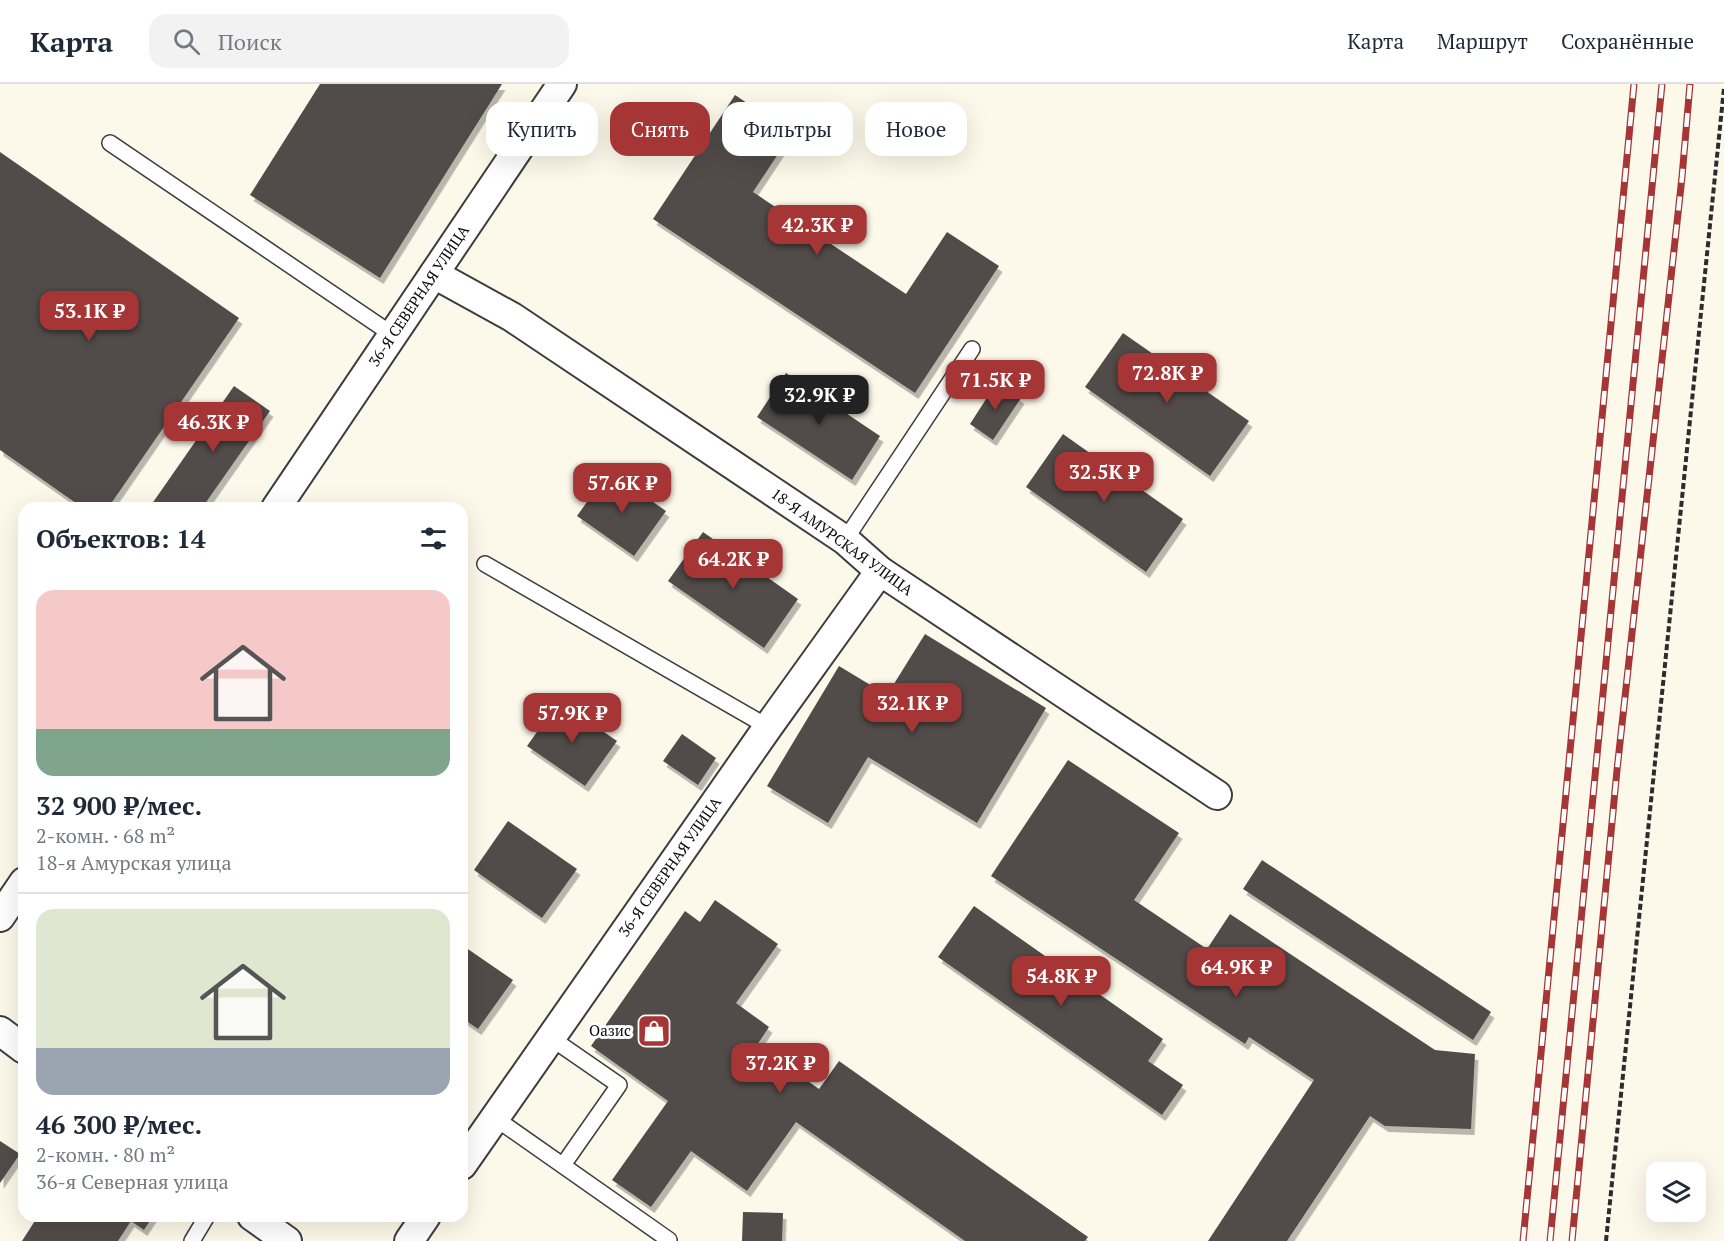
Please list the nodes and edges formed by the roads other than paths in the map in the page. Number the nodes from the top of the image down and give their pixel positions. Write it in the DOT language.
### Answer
graph roads {
  1 [pos="562,84"];
  2 [pos="110,143"];
  3 [pos="434,274"];
  4 [pos="393,335"];
  5 [pos="972,349"];
  6 [pos="280,502"];
  7 [pos="845,540"];
  8 [pos="485,564"];
  9 [pos="880,571"];
  10 [pos="768,727"];
  11 [pos="1217,795"];
  12 [pos="18,891"];
  13 [pos="0,917"];
  14 [pos="0,1031"];
  15 [pos="551,1038"];
  16 [pos="18,1044"];
  17 [pos="495,1118"];
  18 [pos="468,1156"];
  19 [pos="563,1166"];
  20 [pos="203,1222"];
  21 [pos="260,1222"];
  22 [pos="422,1222"];
  23 [pos="669,1240"];
  24 [pos="192,1241"];
  25 [pos="287,1241"];
  26 [pos="409,1241"];
  1 -- 3 [label="street, 36-Я СЕВЕРНАЯ УЛИЦА"];
  2 -- 4 [label="lane"];
  3 -- 4 [label="street, 36-Я СЕВЕРНАЯ УЛИЦА"];
  3 -- 7 [label="street, 18-Я АМУРСКАЯ УЛИЦА"];
  4 -- 6 [label="street, 36-Я СЕВЕРНАЯ УЛИЦА"];
  5 -- 7 [label="lane"];
  7 -- 9 [label="street, 18-Я АМУРСКАЯ УЛИЦА"];
  8 -- 10 [label="lane"];
  9 -- 10 [label="street, 36-Я СЕВЕРНАЯ УЛИЦА"];
  9 -- 11 [label="street, 18-Я АМУРСКАЯ УЛИЦА"];
  10 -- 15 [label="street, 36-Я СЕВЕРНАЯ УЛИЦА"];
  12 -- 13 [label="street"];
  14 -- 16 [label="street"];
  15 -- 17 [label="street, 36-Я СЕВЕРНАЯ УЛИЦА"];
  15 -- 19 [label="lane"];
  17 -- 18 [label="street, 36-Я СЕВЕРНАЯ УЛИЦА"];
  17 -- 19 [label="lane"];
  19 -- 23 [label="lane"];
  20 -- 24 [label="lane"];
  21 -- 25 [label="street"];
  22 -- 26 [label="street"];
}
